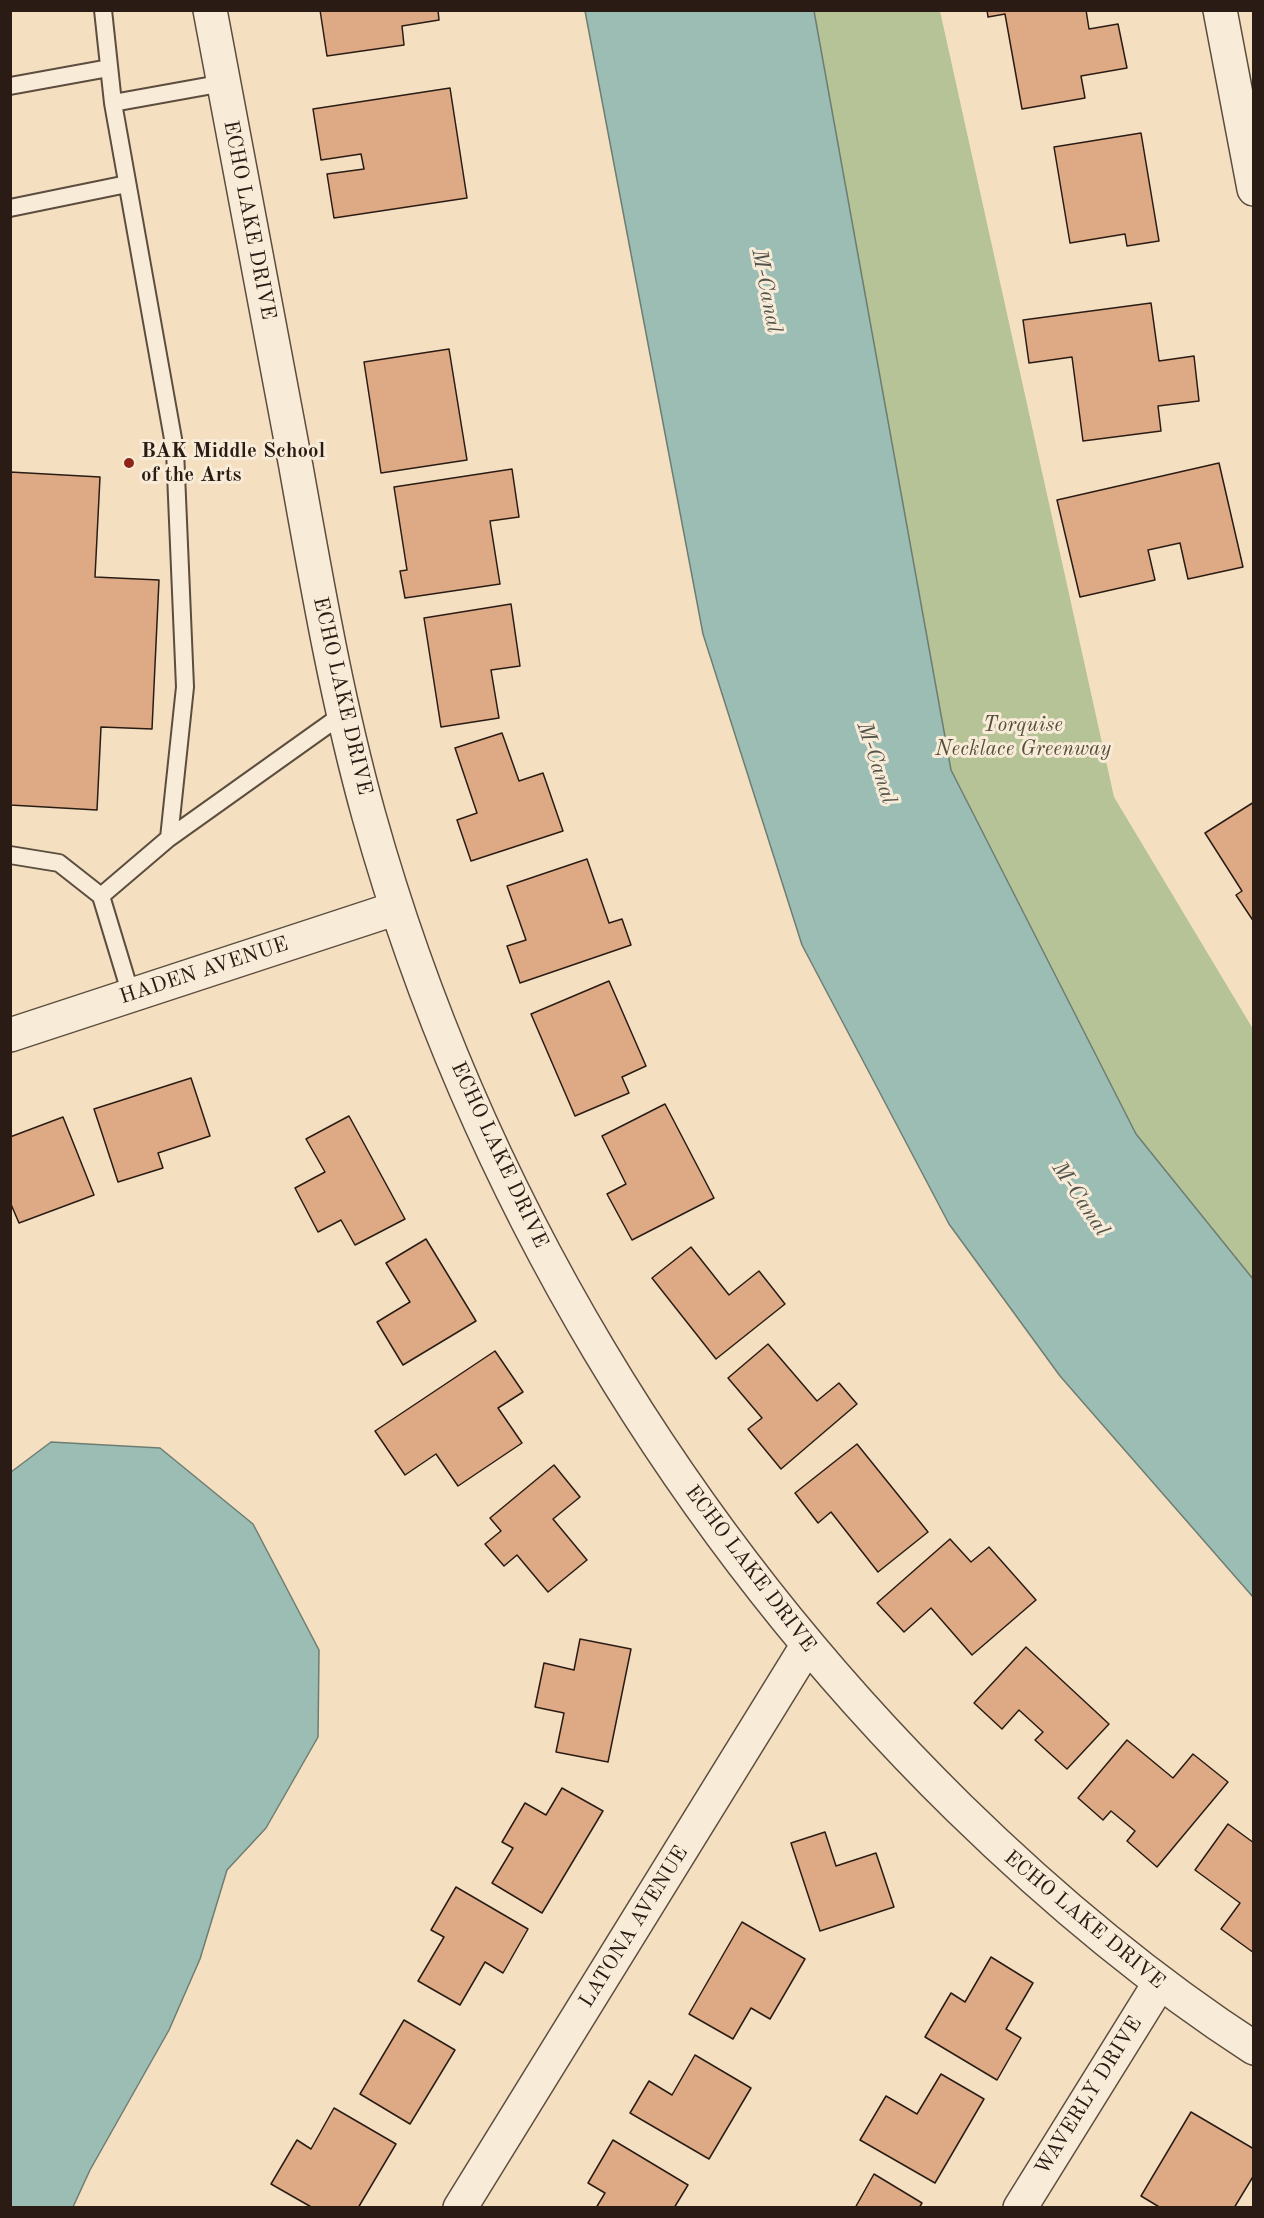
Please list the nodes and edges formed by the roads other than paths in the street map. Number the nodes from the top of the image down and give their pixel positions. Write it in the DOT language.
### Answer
graph roads {
  1 [pos="104,10"];
  2 [pos="210,10"];
  3 [pos="1220,10"];
  4 [pos="110,68"];
  5 [pos="224,83"];
  6 [pos="10,86"];
  7 [pos="113,103"];
  8 [pos="127,184"];
  9 [pos="1254,189"];
  10 [pos="10,208"];
  11 [pos="344,714"];
  12 [pos="169,838"];
  13 [pos="10,855"];
  14 [pos="101,896"];
  15 [pos="397,908"];
  16 [pos="131,995"];
  17 [pos="10,1035"];
  18 [pos="807,1646"];
  19 [pos="1159,1984"];
  20 [pos="1254,2048"];
  21 [pos="459,2208"];
  22 [pos="1020,2208"];
  1 -- 4 [label="lane"];
  2 -- 5 [label="street, ECHO LAKE DRIVE"];
  3 -- 9 [label="street"];
  4 -- 6 [label="lane"];
  4 -- 7 [label="lane"];
  5 -- 7 [label="lane"];
  5 -- 11 [label="street, ECHO LAKE DRIVE"];
  7 -- 8 [label="lane"];
  8 -- 10 [label="lane"];
  8 -- 12 [label="lane"];
  11 -- 12 [label="lane"];
  11 -- 15 [label="street, ECHO LAKE DRIVE"];
  12 -- 14 [label="lane"];
  13 -- 14 [label="lane"];
  14 -- 16 [label="lane"];
  15 -- 16 [label="street, HADEN AVENUE"];
  15 -- 18 [label="street, ECHO LAKE DRIVE"];
  16 -- 17 [label="street, HADEN AVENUE"];
  18 -- 19 [label="street, ECHO LAKE DRIVE"];
  18 -- 21 [label="street, LATONA AVENUE"];
  19 -- 20 [label="street, ECHO LAKE DRIVE"];
  19 -- 22 [label="street, WAVERLY DRIVE"];
}
